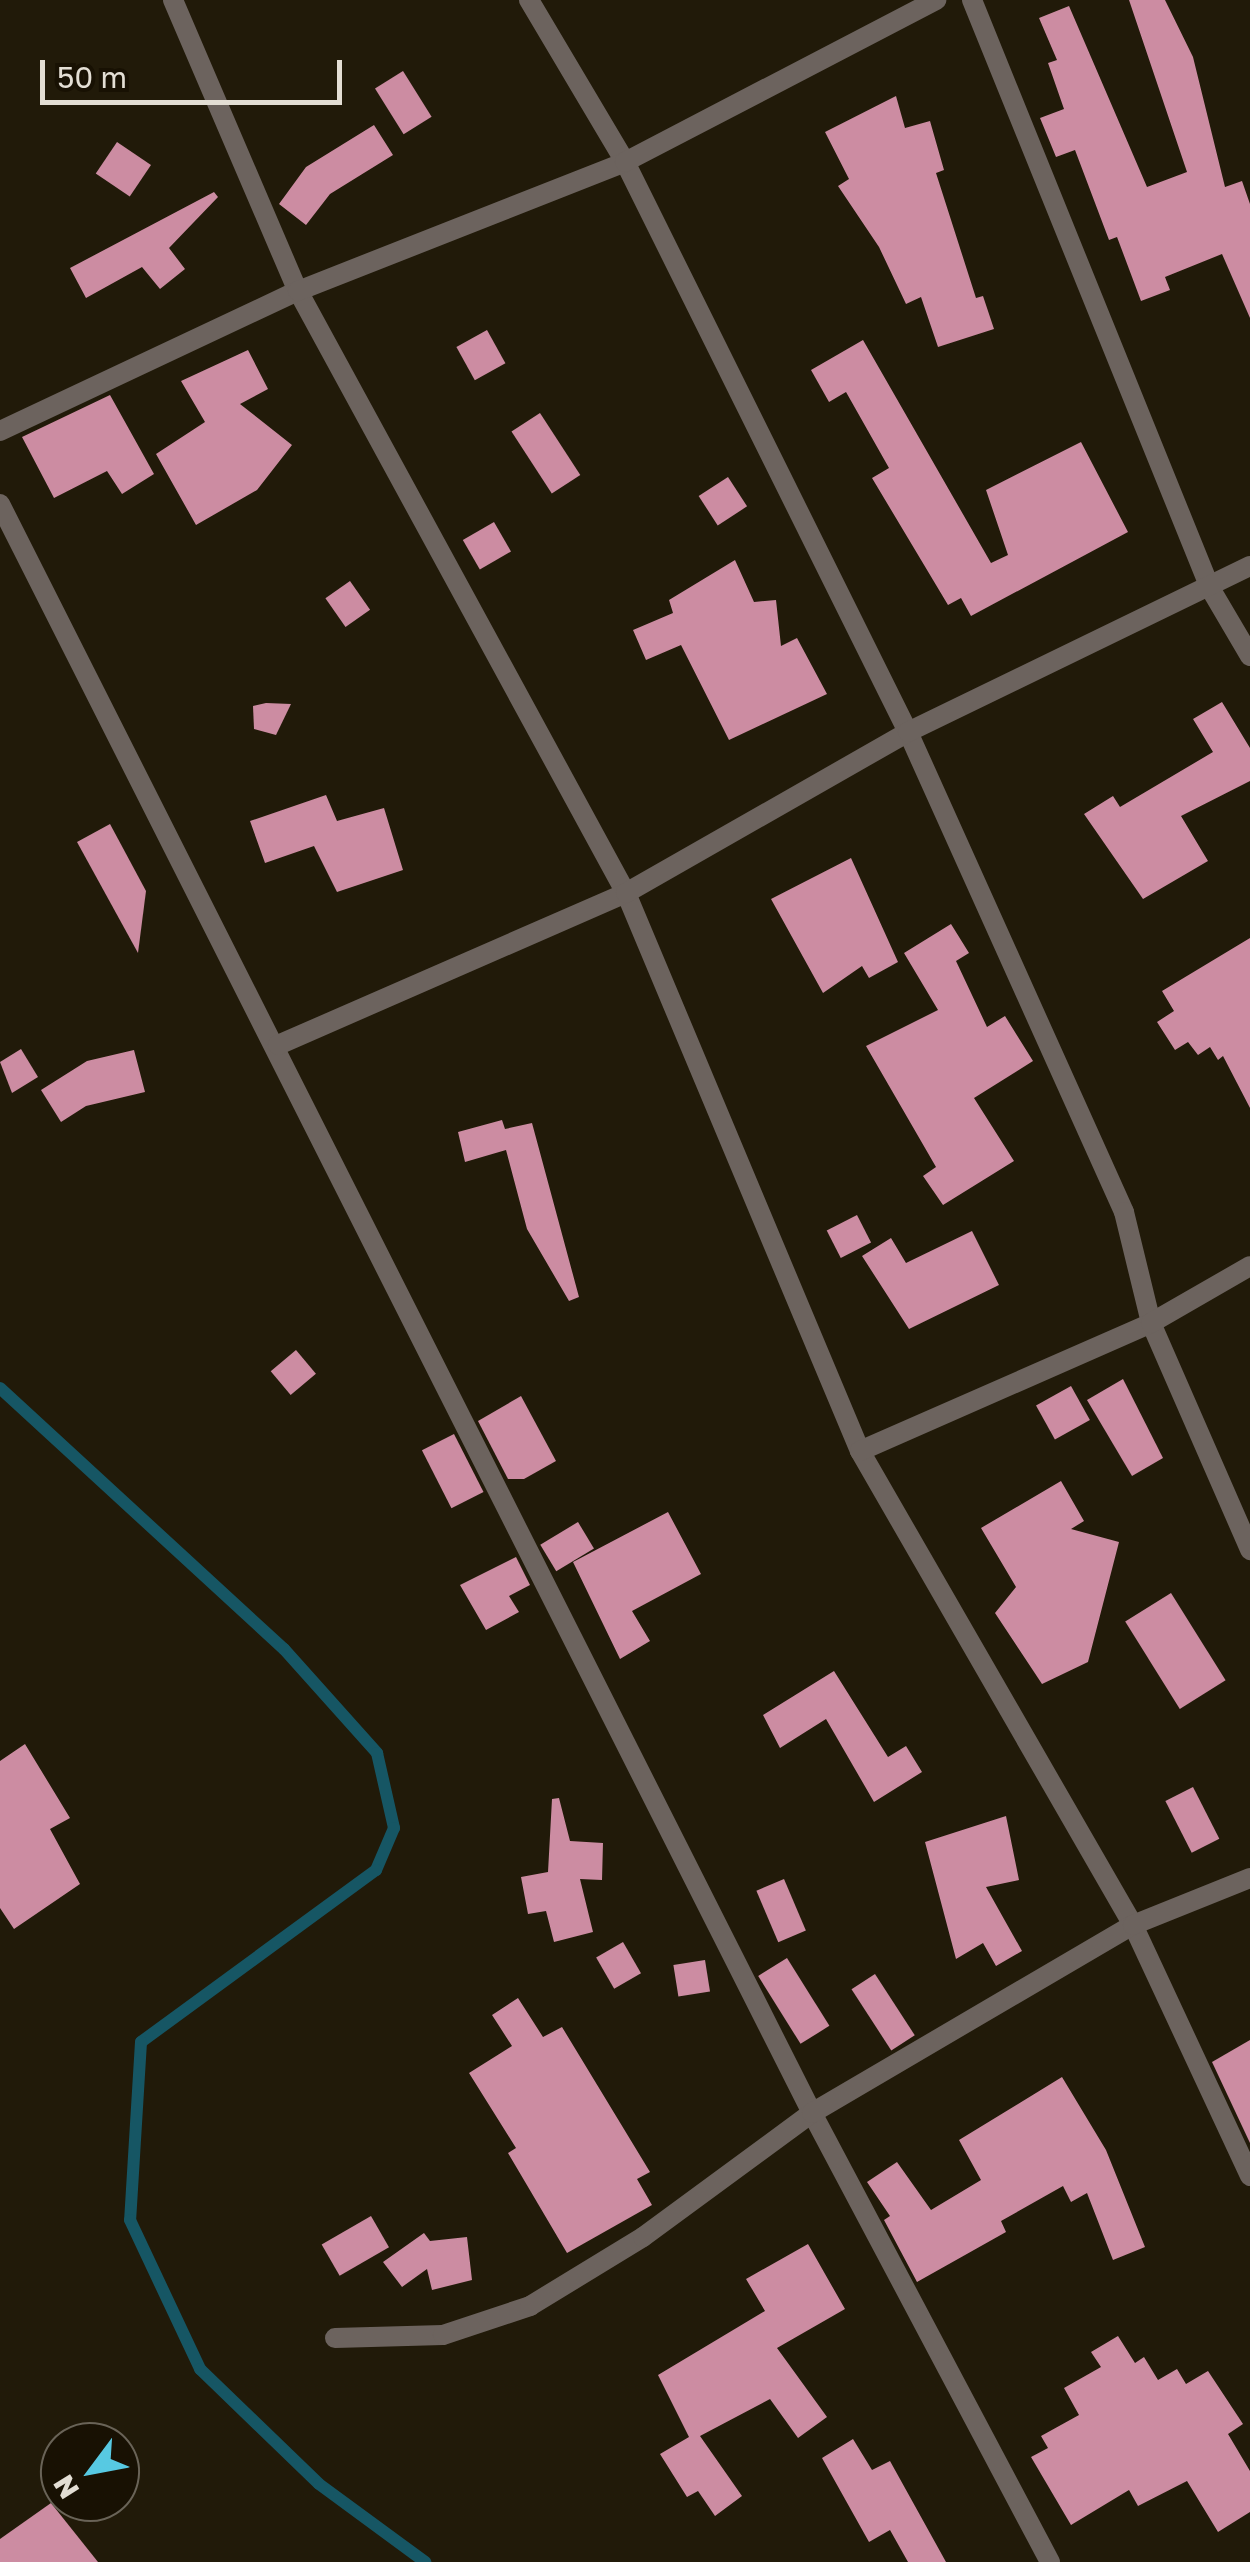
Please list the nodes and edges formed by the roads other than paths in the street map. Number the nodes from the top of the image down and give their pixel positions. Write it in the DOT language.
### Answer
graph roads {
  1 [pos="172,0"];
  2 [pos="529,0"];
  3 [pos="936,0"];
  4 [pos="972,0"];
  5 [pos="625,162"];
  6 [pos="298,290"];
  7 [pos="0,431"];
  8 [pos="0,504"];
  9 [pos="1250,566"];
  10 [pos="1210,588"];
  11 [pos="1250,656"];
  12 [pos="908,732"];
  13 [pos="626,893"];
  14 [pos="278,1045"];
  15 [pos="1250,1266"];
  16 [pos="1151,1322"];
  17 [pos="860,1451"];
  18 [pos="1250,1550"];
  19 [pos="1250,1878"];
  20 [pos="1133,1925"];
  21 [pos="812,2113"];
  22 [pos="1250,2176"];
  23 [pos="335,2338"];
  24 [pos="1050,2562"];
  1 -- 6 [label="street"];
  2 -- 5 [label="street"];
  3 -- 5 [label="street"];
  4 -- 10 [label="street"];
  5 -- 6 [label="street"];
  5 -- 12 [label="street"];
  6 -- 7 [label="street"];
  6 -- 13 [label="street"];
  8 -- 14 [label="street"];
  9 -- 10 [label="street"];
  10 -- 11 [label="street"];
  10 -- 12 [label="street"];
  12 -- 13 [label="street"];
  12 -- 16 [label="street"];
  13 -- 14 [label="street"];
  13 -- 17 [label="street"];
  14 -- 21 [label="street"];
  15 -- 16 [label="street"];
  16 -- 17 [label="street"];
  16 -- 18 [label="street"];
  17 -- 20 [label="street"];
  19 -- 20 [label="street"];
  20 -- 21 [label="street"];
  20 -- 22 [label="street"];
  21 -- 23 [label="street"];
  21 -- 24 [label="street"];
}
